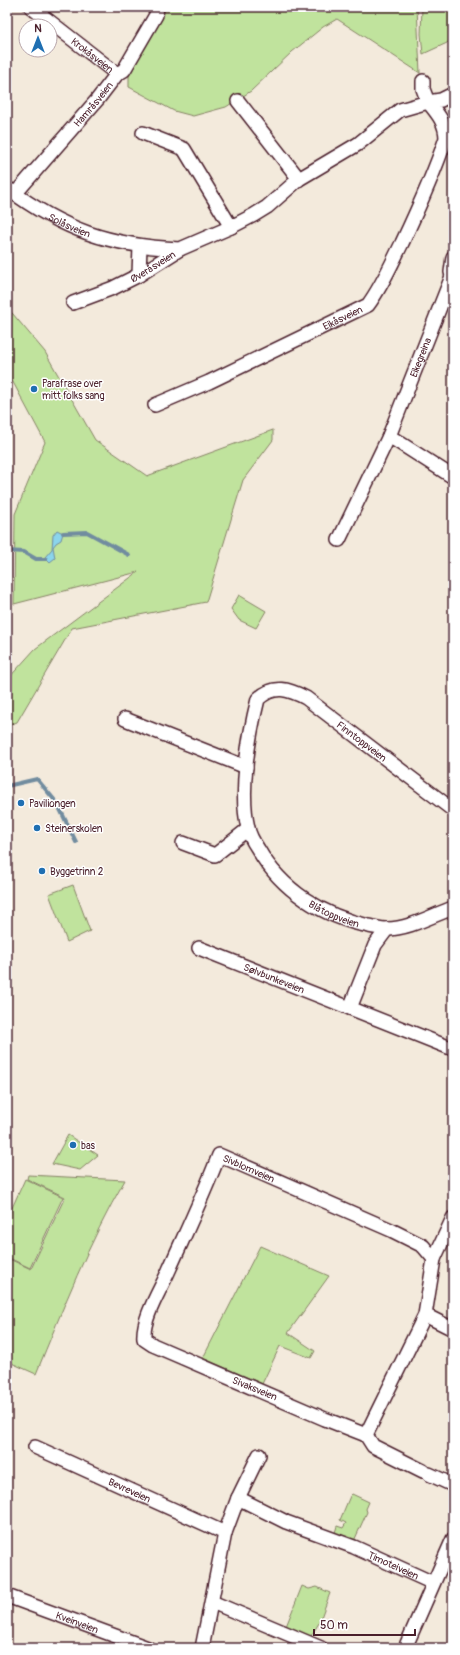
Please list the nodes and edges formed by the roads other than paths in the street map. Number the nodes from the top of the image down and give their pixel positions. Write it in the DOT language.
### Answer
graph roads {
  1 [pos="31,7"];
  2 [pos="157,7"];
  3 [pos="116,74"];
  4 [pos="423,81"];
  5 [pos="453,94"];
  6 [pos="238,101"];
  7 [pos="428,102"];
  8 [pos="143,133"];
  9 [pos="299,179"];
  10 [pos="11,191"];
  11 [pos="231,227"];
  12 [pos="140,246"];
  13 [pos="180,249"];
  14 [pos="453,256"];
  15 [pos="139,275"];
  16 [pos="452,279"];
  17 [pos="73,303"];
  18 [pos="155,405"];
  19 [pos="389,436"];
  20 [pos="453,477"];
  21 [pos="339,540"];
  22 [pos="265,692"];
  23 [pos="125,719"];
  24 [pos="246,767"];
  25 [pos="453,810"];
  26 [pos="248,829"];
  27 [pos="183,843"];
  28 [pos="453,908"];
  29 [pos="387,929"];
  30 [pos="199,948"];
  31 [pos="350,1008"];
  32 [pos="453,1049"];
  33 [pos="453,1218"];
  34 [pos="434,1259"];
  35 [pos="425,1315"];
  36 [pos="453,1329"];
  37 [pos="144,1339"];
  38 [pos="366,1435"];
  39 [pos="35,1447"];
  40 [pos="259,1455"];
  41 [pos="453,1485"];
  42 [pos="238,1498"];
  43 [pos="225,1533"];
  44 [pos="453,1539"];
  45 [pos="433,1583"];
  46 [pos="7,1596"];
  47 [pos="212,1602"];
  48 [pos="148,1648"];
  49 [pos="202,1648"];
  50 [pos="321,1648"];
  51 [pos="405,1648"];
  1 -- 3 [label="street, Krokåsveien"];
  2 -- 3 [label="street, Hamråsveien"];
  3 -- 10 [label="street, Hamråsveien"];
  4 -- 7 [label="street"];
  5 -- 7 [label="street, Øveråsveien"];
  6 -- 9 [label="street"];
  7 -- 9 [label="street, Øveråsveien"];
  7 -- 18 [label="street, Eikåsveien"];
  8 -- 11 [label="street"];
  9 -- 11 [label="street, Øveråsveien"];
  10 -- 12 [label="street, Solåsveien"];
  11 -- 13 [label="street, Øveråsveien"];
  12 -- 13 [label="street, Solåsveien"];
  12 -- 15 [label="street"];
  13 -- 15 [label="street, Øveråsveien"];
  14 -- 16 [label="street, Eikegreina"];
  15 -- 17 [label="street, Øveråsveien"];
  16 -- 19 [label="street, Eikegreina"];
  19 -- 20 [label="street"];
  19 -- 21 [label="street, Eikegreina"];
  22 -- 24 [label="street, Blåtoppveien"];
  22 -- 25 [label="street, Finntoppveien"];
  23 -- 24 [label="street"];
  24 -- 26 [label="street, Blåtoppveien"];
  26 -- 27 [label="street"];
  26 -- 29 [label="street, Blåtoppveien"];
  28 -- 29 [label="street, Blåtoppveien"];
  29 -- 31 [label="street"];
  30 -- 31 [label="street, Sølvbunkeveien"];
  31 -- 32 [label="street, Sølvbunkeveien"];
  33 -- 34 [label="street"];
  34 -- 35 [label="street"];
  34 -- 37 [label="street, Sivblomveien"];
  35 -- 36 [label="street"];
  35 -- 38 [label="street"];
  37 -- 38 [label="street, Sivaksveien"];
  38 -- 41 [label="street, Sivaksveien"];
  39 -- 43 [label="street, Bevreveien"];
  40 -- 42 [label="street"];
  42 -- 43 [label="street"];
  42 -- 45 [label="street, Timoteiveien"];
  43 -- 47 [label="street"];
  44 -- 45 [label="street"];
  45 -- 51 [label="street"];
  46 -- 48 [label="street, Kveinveien"];
  47 -- 49 [label="street"];
  47 -- 50 [label="street"];
}
